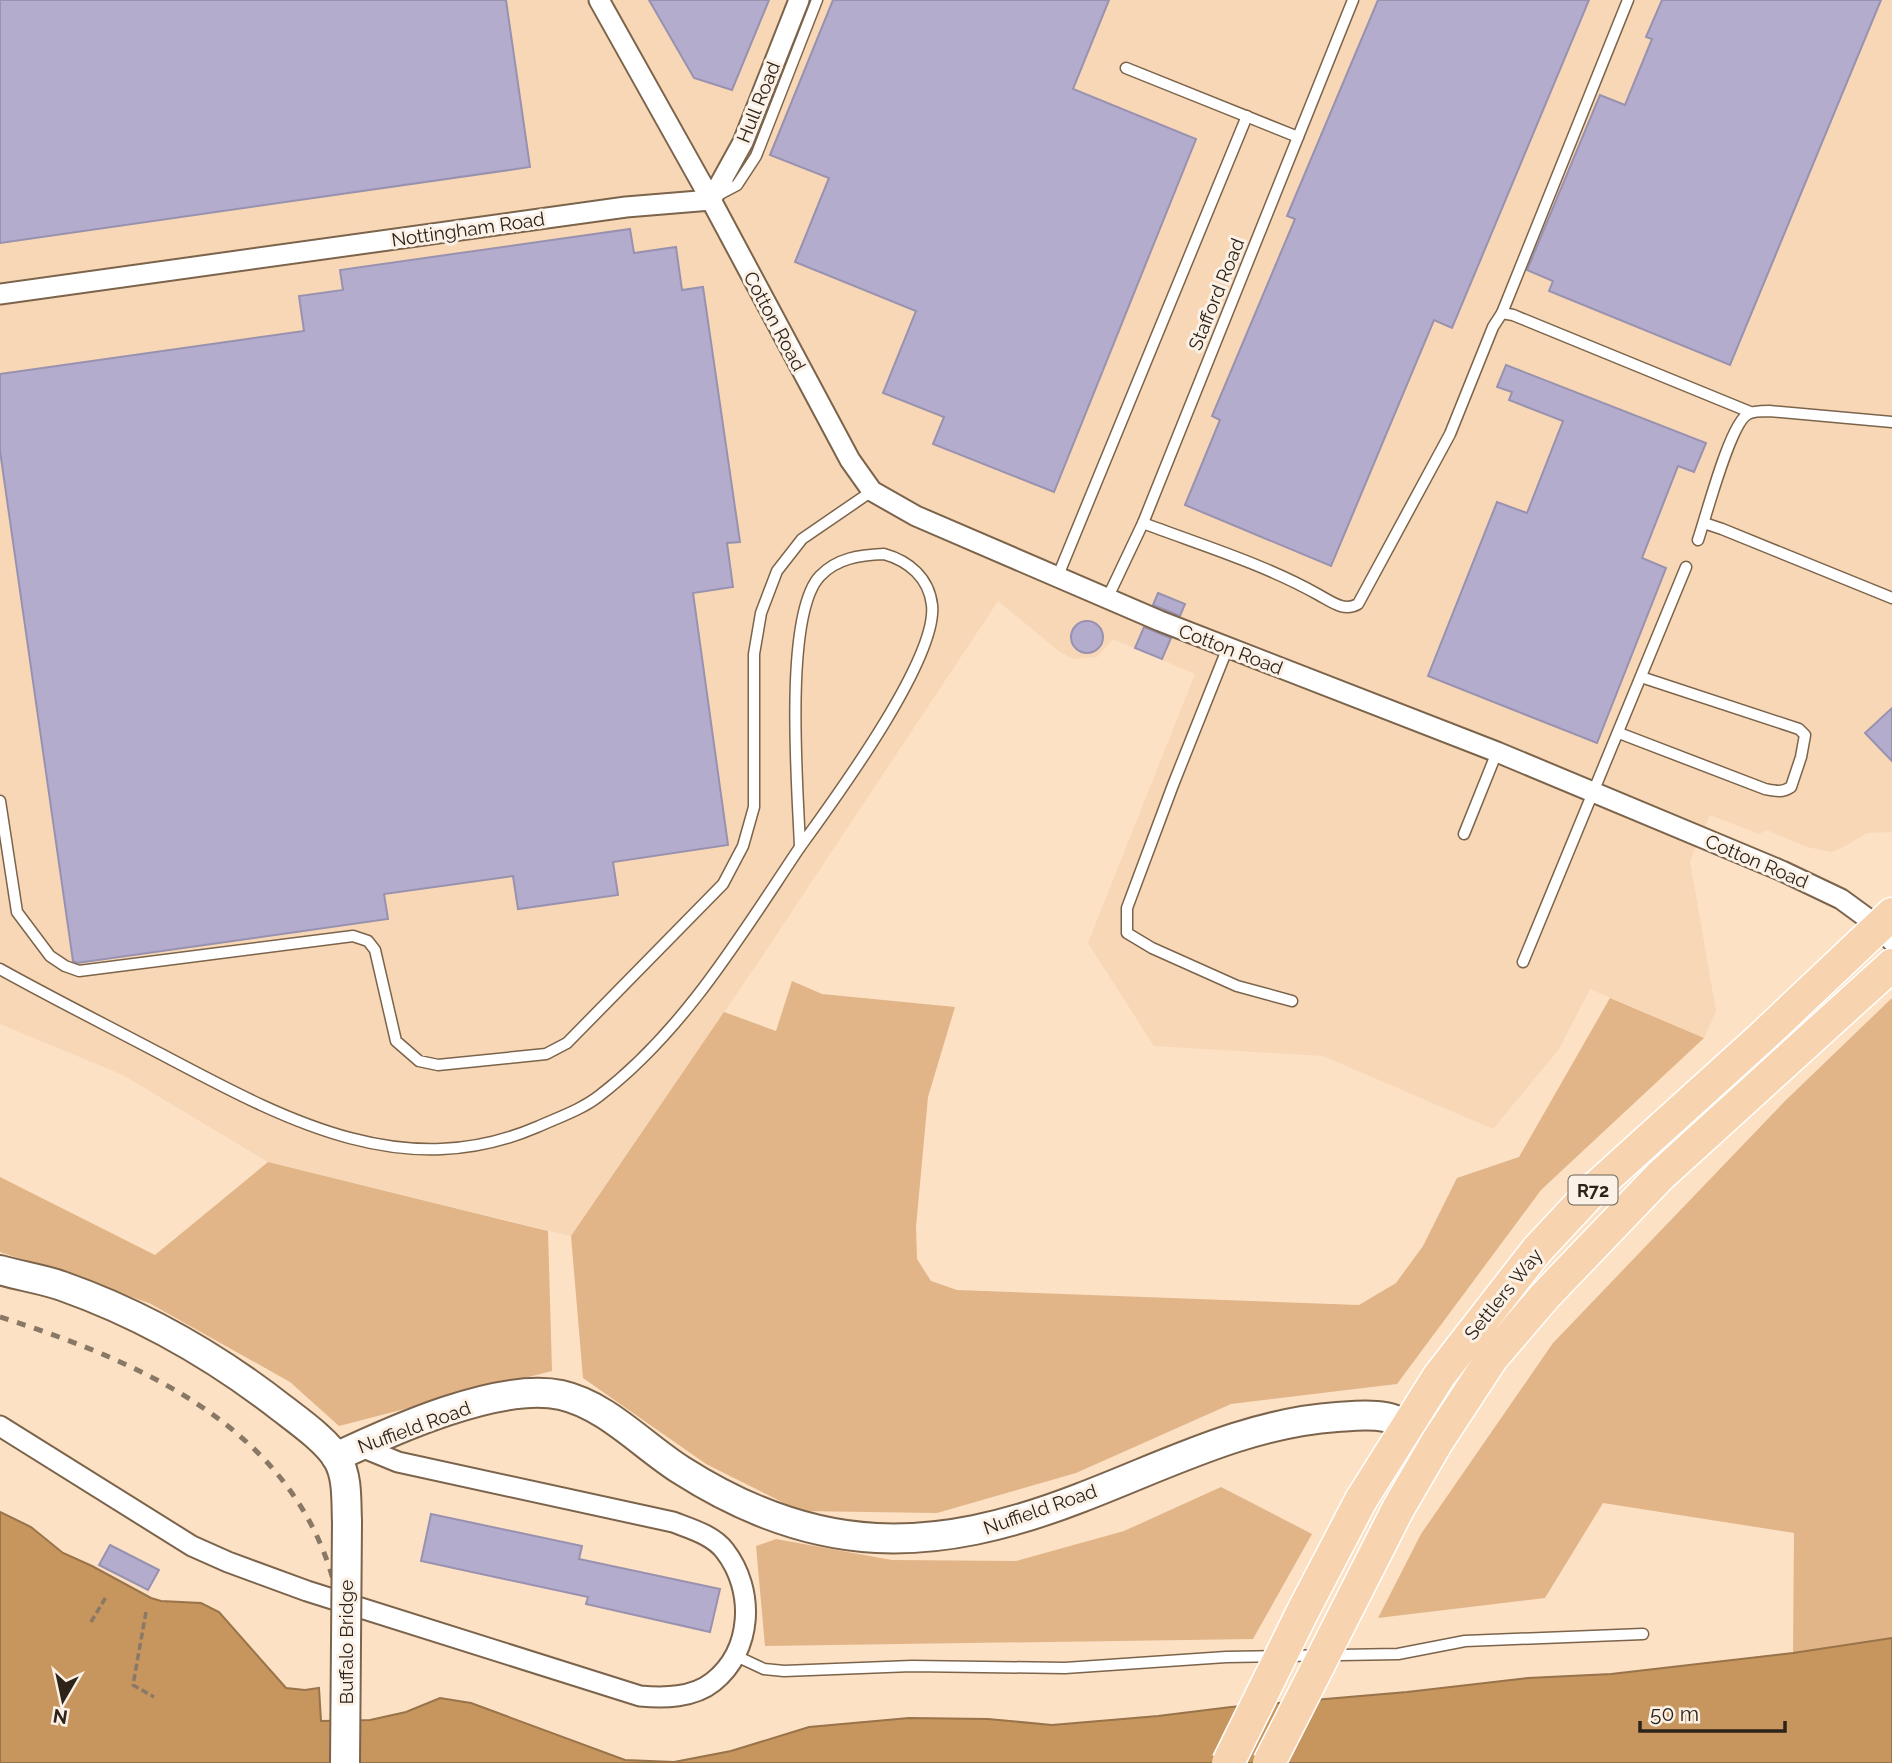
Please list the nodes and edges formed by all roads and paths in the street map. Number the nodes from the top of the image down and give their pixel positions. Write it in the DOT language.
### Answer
graph roads {
  1 [pos="599,0"];
  2 [pos="799,0"];
  3 [pos="817,0"];
  4 [pos="1353,0"];
  5 [pos="1628,0"];
  6 [pos="1126,68"];
  7 [pos="1247,116"];
  8 [pos="1298,137"];
  9 [pos="710,200"];
  10 [pos="0,294"];
  11 [pos="1502,313"];
  12 [pos="1749,412"];
  13 [pos="1892,422"];
  14 [pos="872,491"];
  15 [pos="1143,523"];
  16 [pos="1704,523"];
  17 [pos="1698,540"];
  18 [pos="1686,567"];
  19 [pos="1057,578"];
  20 [pos="1892,598"];
  21 [pos="1107,599"];
  22 [pos="1228,648"];
  23 [pos="1641,677"];
  24 [pos="1619,733"];
  25 [pos="1497,751"];
  26 [pos="1593,793"];
  27 [pos="0,801"];
  28 [pos="1464,834"];
  29 [pos="800,847"];
  30 [pos="1887,927"];
  31 [pos="1523,962"];
  32 [pos="1892,965"];
  33 [pos="0,969"];
  34 [pos="1292,1002"];
  35 [pos="0,1270"];
  36 [pos="1409,1424"];
  37 [pos="0,1426"];
  38 [pos="1437,1442"];
  39 [pos="348,1452"];
  40 [pos="106,1597"];
  41 [pos="146,1612"];
  42 [pos="91,1622"];
  43 [pos="1643,1634"];
  44 [pos="734,1655"];
  45 [pos="154,1697"];
  46 [pos="345,1763"];
  47 [pos="1228,1763"];
  48 [pos="1269,1763"];
  1 -- 9 [label="street"];
  2 -- 9 [label="street, Hull Road"];
  3 -- 9 [label="lane"];
  4 -- 8 [label="lane, Stafford Road"];
  5 -- 11 [label="lane"];
  6 -- 7 [label="lane"];
  7 -- 8 [label="lane"];
  7 -- 19 [label="lane"];
  8 -- 15 [label="lane, Stafford Road"];
  9 -- 10 [label="street, Nottingham Road"];
  9 -- 14 [label="street, Cotton Road"];
  11 -- 12 [label="lane"];
  11 -- 15 [label="lane"];
  12 -- 13 [label="lane"];
  12 -- 16 [label="lane"];
  14 -- 19 [label="street, Cotton Road"];
  14 -- 27 [label="lane"];
  15 -- 21 [label="lane, Stafford Road"];
  16 -- 17 [label="lane"];
  16 -- 20 [label="lane"];
  18 -- 23 [label="lane"];
  19 -- 21 [label="street, Cotton Road"];
  21 -- 22 [label="street, Cotton Road"];
  22 -- 25 [label="street, Cotton Road"];
  22 -- 34 [label="lane"];
  23 -- 24 [label="lane"];
  23 -- 24 [label="lane"];
  24 -- 26 [label="lane"];
  25 -- 26 [label="street, Cotton Road"];
  25 -- 28 [label="lane"];
  26 -- 30 [label="street, Cotton Road"];
  26 -- 31 [label="lane"];
  29 -- 29 [label="lane"];
  29 -- 33 [label="lane"];
  30 -- 36 [label="main road, Settlers Way / R72"];
  32 -- 38 [label="main road, Settlers Way / R72"];
  35 -- 39 [label="street"];
  36 -- 38 [label="street, Nuffield Road"];
  36 -- 39 [label="street, Nuffield Road"];
  36 -- 47 [label="main road, Settlers Way / R72, bridge"];
  37 -- 44 [label="street"];
  38 -- 48 [label="main road, Settlers Way / R72, bridge"];
  39 -- 44 [label="street"];
  39 -- 46 [label="street, Buffalo Bridge, bridge"];
  40 -- 42 [label="path"];
  41 -- 45 [label="path"];
  43 -- 44 [label="lane"];
}
